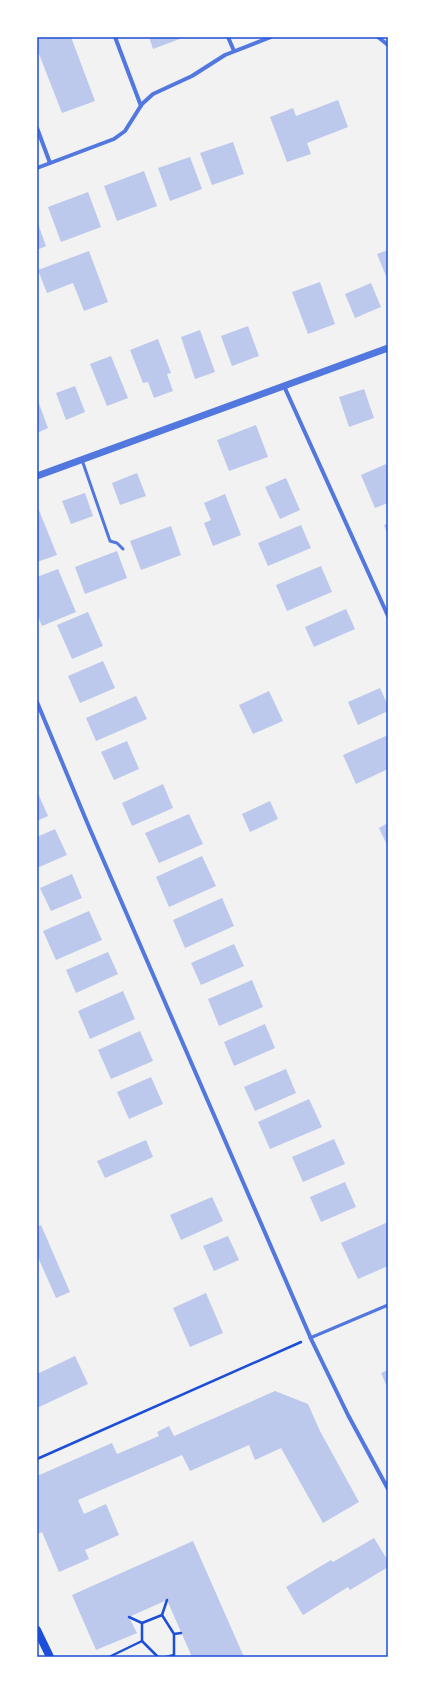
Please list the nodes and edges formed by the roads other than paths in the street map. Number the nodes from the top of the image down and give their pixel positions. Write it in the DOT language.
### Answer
graph roads {
  1 [pos="115,37"];
  2 [pos="228,37"];
  3 [pos="271,37"];
  4 [pos="378,37"];
  5 [pos="388,45"];
  6 [pos="234,51"];
  7 [pos="141,106"];
  8 [pos="37,128"];
  9 [pos="50,163"];
  10 [pos="37,168"];
  11 [pos="388,348"];
  12 [pos="284,386"];
  13 [pos="82,460"];
  14 [pos="37,476"];
  15 [pos="124,549"];
  16 [pos="388,616"];
  17 [pos="37,702"];
  18 [pos="388,1305"];
  19 [pos="310,1338"];
  20 [pos="388,1489"];
  21 [pos="37,1630"];
  22 [pos="39,1641"];
  23 [pos="50,1657"];
  1 -- 7 [label="street"];
  2 -- 6 [label="street"];
  3 -- 6 [label="street"];
  4 -- 5 [label="street"];
  6 -- 7 [label="street"];
  7 -- 9 [label="street"];
  8 -- 9 [label="street"];
  9 -- 10 [label="street"];
  11 -- 12 [label="street"];
  12 -- 13 [label="street"];
  12 -- 16 [label="street"];
  13 -- 14 [label="street"];
  13 -- 15 [label="lane"];
  17 -- 19 [label="street"];
  18 -- 19 [label="lane"];
  19 -- 20 [label="street"];
  21 -- 22 [label="main road"];
  22 -- 23 [label="main road"];
}
